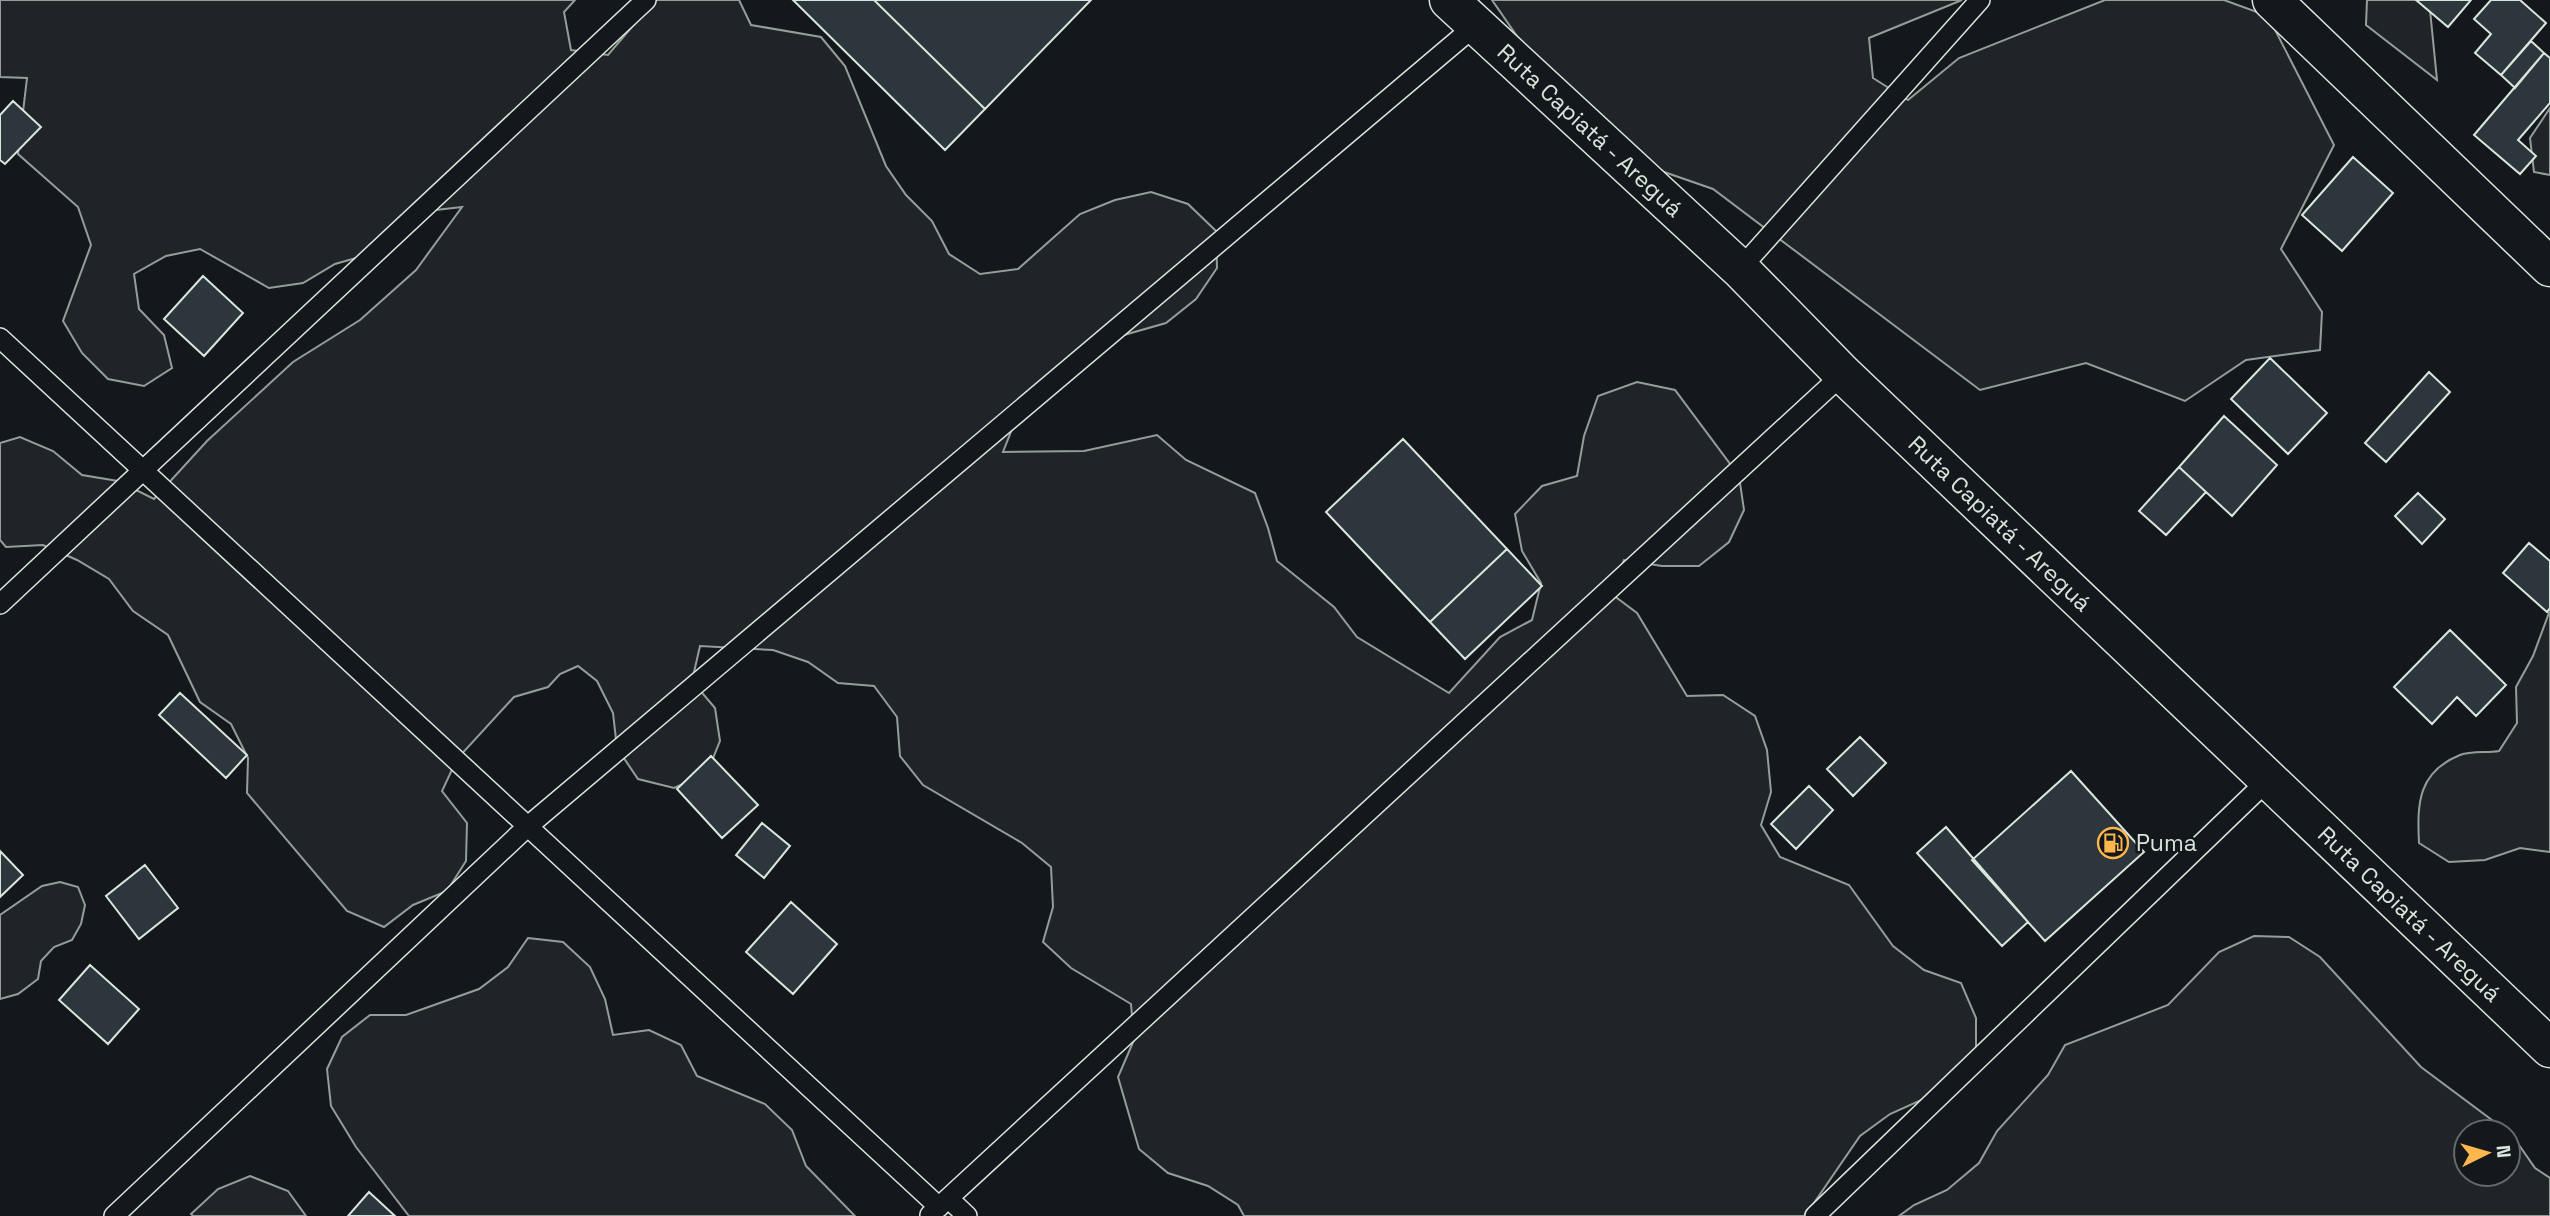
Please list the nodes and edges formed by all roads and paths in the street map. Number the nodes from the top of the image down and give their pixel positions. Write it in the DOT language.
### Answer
graph roads {
  1 [pos="646,0"];
  2 [pos="1980,0"];
  3 [pos="2272,0"];
  4 [pos="1462,13"];
  5 [pos="2550,267"];
  6 [pos="1740,270"];
  7 [pos="0,338"];
  8 [pos="1843,374"];
  9 [pos="144,470"];
  10 [pos="0,604"];
  11 [pos="2269,779"];
  12 [pos="527,827"];
  13 [pos="2547,1040"];
  14 [pos="939,1207"];
  15 [pos="114,1216"];
  16 [pos="967,1216"];
  17 [pos="1815,1216"];
  1 -- 9 [label="lane"];
  2 -- 6 [label="lane"];
  3 -- 5 [label="main road"];
  4 -- 6 [label="main road, Ruta Capiatá - Areguá"];
  4 -- 12 [label="lane"];
  6 -- 8 [label="main road, Ruta Capiatá - Areguá"];
  7 -- 9 [label="lane"];
  8 -- 11 [label="main road, Ruta Capiatá - Areguá"];
  8 -- 14 [label="lane"];
  9 -- 10 [label="lane"];
  9 -- 12 [label="lane"];
  11 -- 13 [label="main road, Ruta Capiatá - Areguá"];
  11 -- 17 [label="lane"];
  12 -- 14 [label="lane"];
  12 -- 15 [label="lane"];
  14 -- 16 [label="lane"];
}
